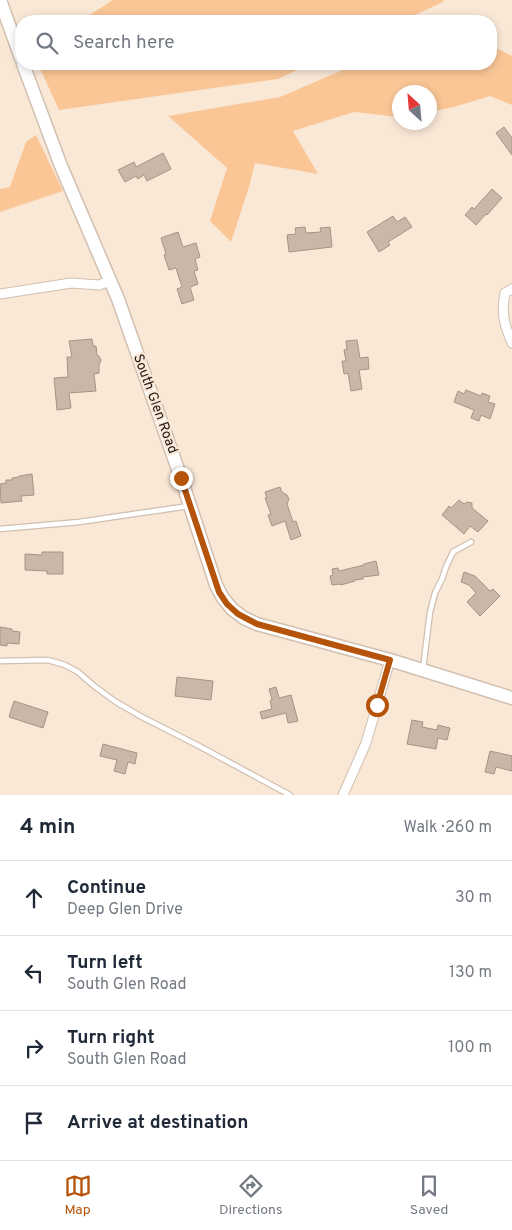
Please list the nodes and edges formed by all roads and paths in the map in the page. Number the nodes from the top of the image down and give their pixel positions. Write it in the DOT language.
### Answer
graph roads {
  1 [pos="0,0"];
  2 [pos="15,41"];
  3 [pos="26,70"];
  4 [pos="110,281"];
  5 [pos="512,289"];
  6 [pos="0,294"];
  7 [pos="512,343"];
  8 [pos="190,506"];
  9 [pos="0,528"];
  10 [pos="471,542"];
  11 [pos="390,660"];
  12 [pos="0,662"];
  13 [pos="423,670"];
  14 [pos="512,698"];
  15 [pos="290,795"];
  16 [pos="343,795"];
  1 -- 2 [label="main road"];
  3 -- 4 [label="main road, South Glen Road"];
  4 -- 6 [label="street"];
  4 -- 8 [label="main road, South Glen Road"];
  5 -- 7 [label="street"];
  8 -- 9 [label="lane"];
  8 -- 11 [label="main road, South Glen Road"];
  10 -- 13 [label="lane"];
  11 -- 13 [label="main road, South Glen Road"];
  11 -- 16 [label="street"];
  12 -- 15 [label="lane"];
  13 -- 14 [label="main road, South Glen Road"];
}
